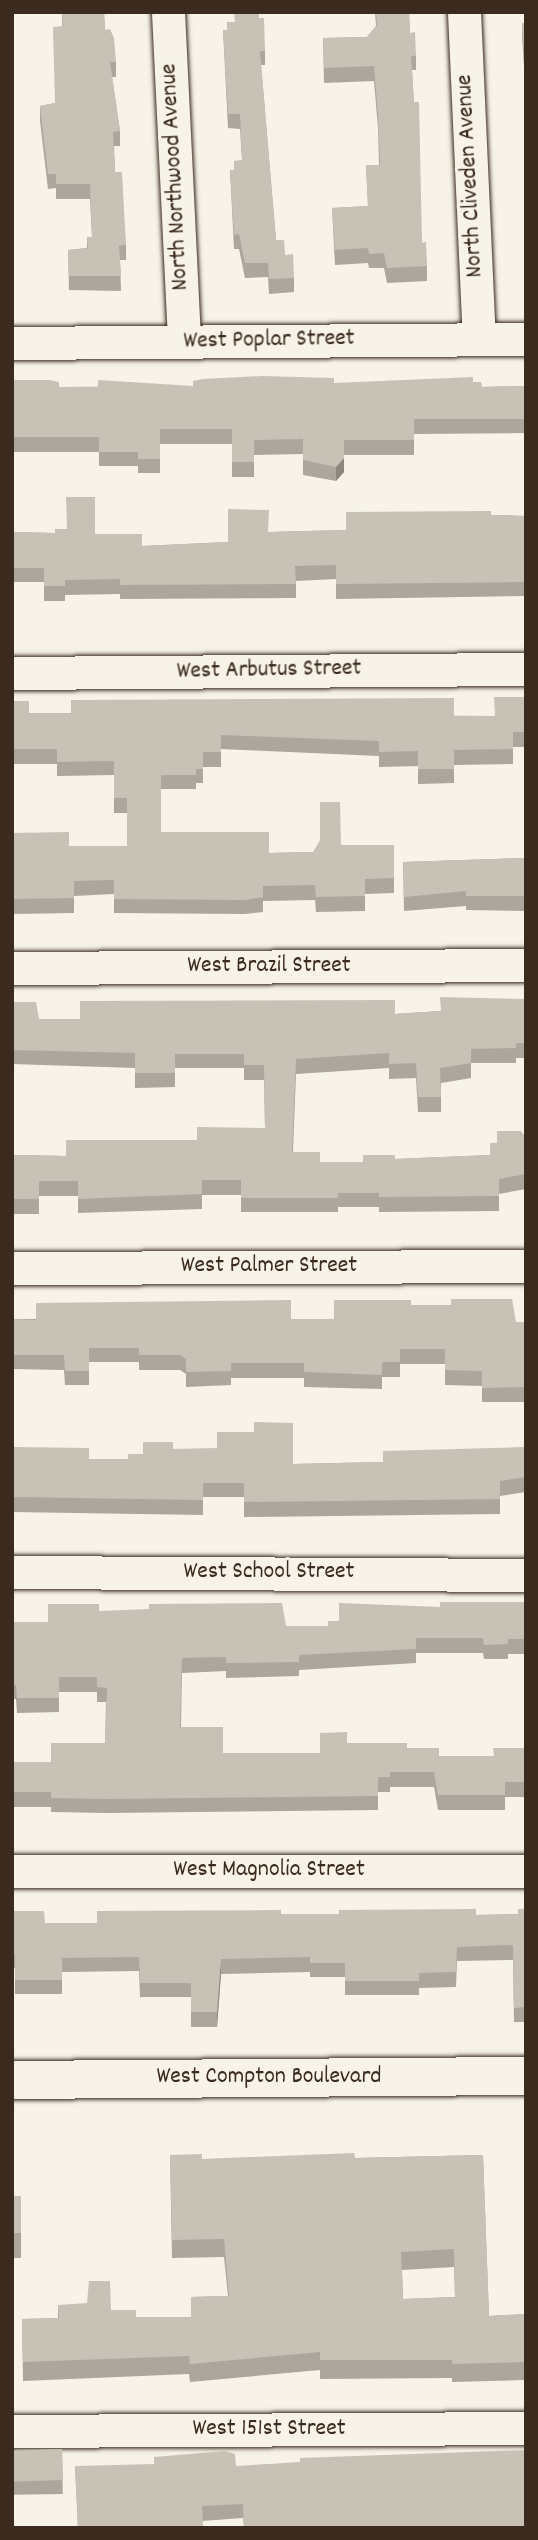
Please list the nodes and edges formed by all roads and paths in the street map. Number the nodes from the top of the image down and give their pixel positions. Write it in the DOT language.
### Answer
graph roads {
  1 [pos="168,12"];
  2 [pos="464,12"];
  3 [pos="479,339"];
  4 [pos="526,339"];
  5 [pos="184,342"];
  6 [pos="12,343"];
  7 [pos="526,669"];
  8 [pos="12,674"];
  9 [pos="526,965"];
  10 [pos="12,968"];
  11 [pos="526,1266"];
  12 [pos="12,1268"];
  13 [pos="12,1572"];
  14 [pos="526,1575"];
  15 [pos="12,1871"];
  16 [pos="526,1871"];
  17 [pos="526,2076"];
  18 [pos="12,2080"];
  19 [pos="526,2428"];
  20 [pos="12,2431"];
  1 -- 5 [label="street, North Northwood Avenue"];
  2 -- 3 [label="street, North Cliveden Avenue"];
  3 -- 4 [label="street, West Poplar Street"];
  3 -- 5 [label="street, West Poplar Street"];
  5 -- 6 [label="street, West Poplar Street"];
  7 -- 8 [label="street, West Arbutus Street"];
  9 -- 10 [label="street, West Brazil Street"];
  11 -- 12 [label="street, West Palmer Street"];
  13 -- 14 [label="street, West School Street"];
  15 -- 16 [label="street, West Magnolia Street"];
  17 -- 18 [label="main road, West Compton Boulevard"];
  19 -- 20 [label="street, West 151st Street"];
}
